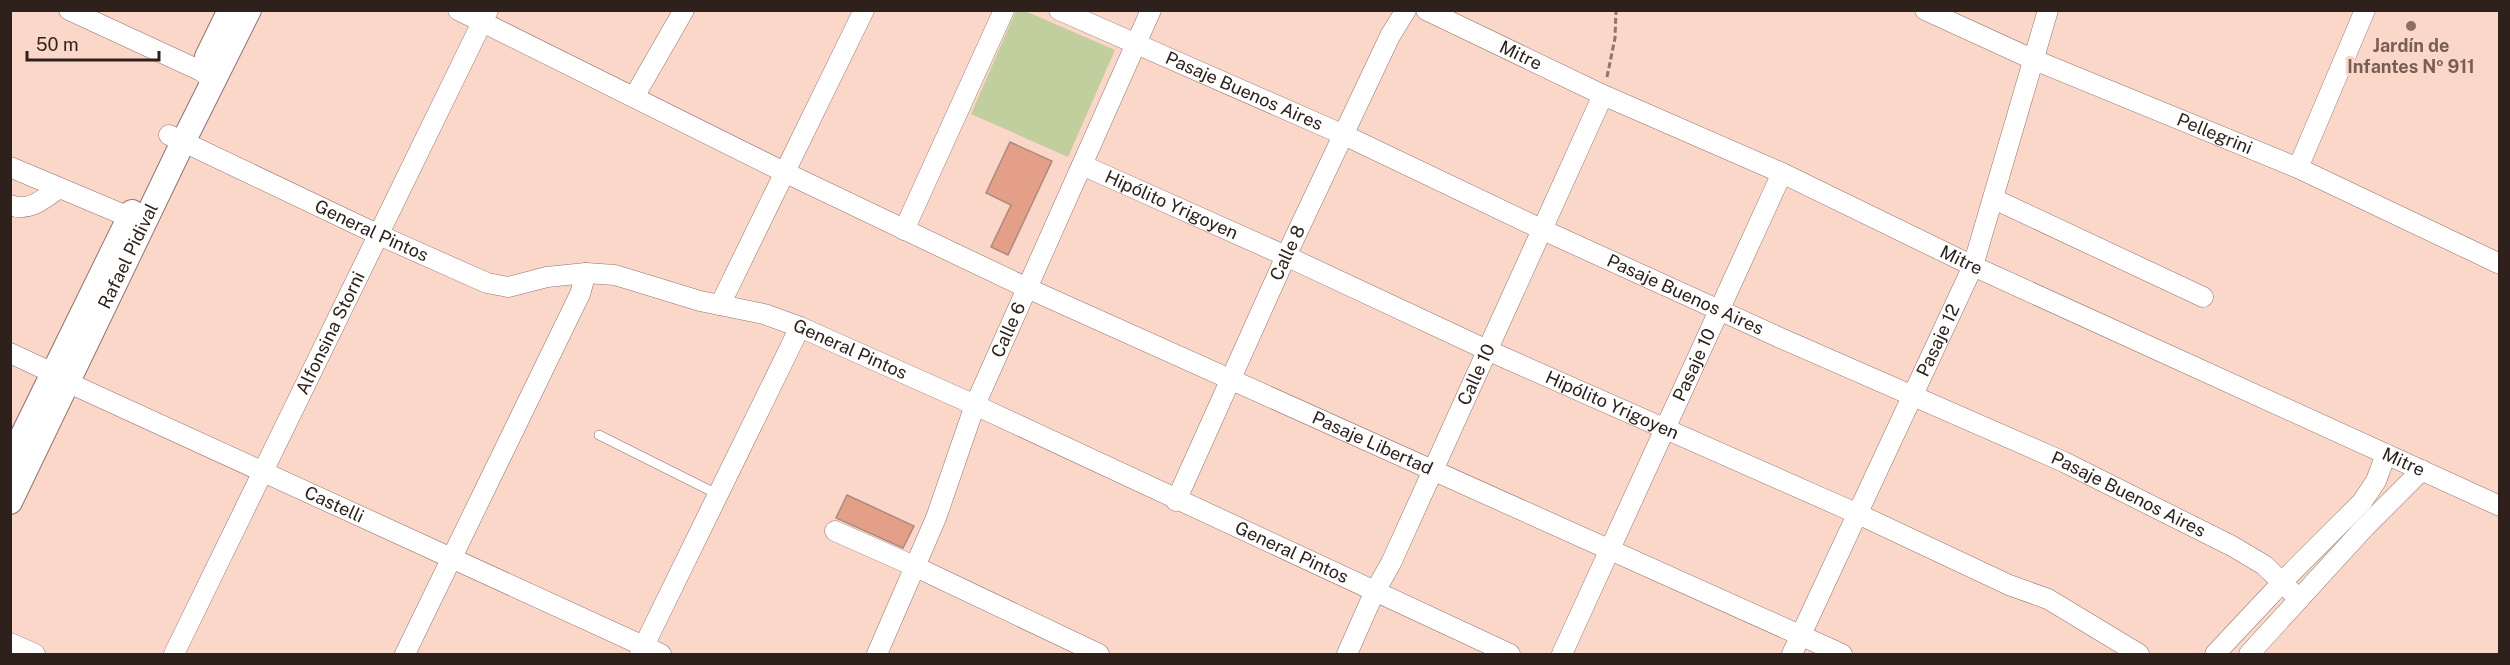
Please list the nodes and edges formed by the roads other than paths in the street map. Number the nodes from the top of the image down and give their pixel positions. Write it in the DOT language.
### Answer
graph roads {
  1 [pos="69,10"];
  2 [pos="230,10"];
  3 [pos="249,10"];
  4 [pos="458,10"];
  5 [pos="684,10"];
  6 [pos="864,10"];
  7 [pos="1004,10"];
  8 [pos="1059,10"];
  9 [pos="1151,10"];
  10 [pos="1406,10"];
  11 [pos="1426,10"];
  12 [pos="1925,10"];
  13 [pos="2048,10"];
  14 [pos="2365,10"];
  15 [pos="485,16"];
  16 [pos="1135,45"];
  17 [pos="2032,59"];
  18 [pos="207,76"];
  19 [pos="1603,95"];
  20 [pos="634,97"];
  21 [pos="1344,135"];
  22 [pos="176,139"];
  23 [pos="1082,165"];
  24 [pos="10,167"];
  25 [pos="2298,168"];
  26 [pos="784,172"];
  27 [pos="1782,173"];
  28 [pos="59,189"];
  29 [pos="1994,199"];
  30 [pos="10,205"];
  31 [pos="129,216"];
  32 [pos="904,230"];
  33 [pos="1543,230"];
  34 [pos="379,235"];
  35 [pos="1286,256"];
  36 [pos="2499,264"];
  37 [pos="1973,266"];
  38 [pos="586,273"];
  39 [pos="1027,288"];
  40 [pos="2203,297"];
  41 [pos="720,304"];
  42 [pos="1720,309"];
  43 [pos="800,327"];
  44 [pos="1487,350"];
  45 [pos="10,353"];
  46 [pos="61,378"];
  47 [pos="1230,380"];
  48 [pos="1914,394"];
  49 [pos="975,405"];
  50 [pos="1665,430"];
  51 [pos="599,435"];
  52 [pos="2386,454"];
  53 [pos="10,461"];
  54 [pos="2422,470"];
  55 [pos="1431,472"];
  56 [pos="263,473"];
  57 [pos="719,495"];
  58 [pos="1176,501"];
  59 [pos="10,502"];
  60 [pos="2499,506"];
  61 [pos="1858,514"];
  62 [pos="835,531"];
  63 [pos="1609,551"];
  64 [pos="451,559"];
  65 [pos="916,567"];
  66 [pos="2282,582"];
  67 [pos="1374,593"];
  68 [pos="2299,599"];
  69 [pos="1800,636"];
  70 [pos="10,643"];
  71 [pos="648,652"];
  72 [pos="35,654"];
  73 [pos="174,654"];
  74 [pos="405,654"];
  75 [pos="877,654"];
  76 [pos="1099,654"];
  77 [pos="1347,654"];
  78 [pos="1510,654"];
  79 [pos="1562,654"];
  80 [pos="1791,654"];
  81 [pos="1842,654"];
  82 [pos="2139,654"];
  83 [pos="2215,654"];
  84 [pos="2249,654"];
  1 -- 18 [label="street"];
  2 -- 18 [label="street, Rafael Pidival"];
  3 -- 18 [label="street, Rafael Pidival"];
  4 -- 15 [label="street, Pasaje Libertad"];
  5 -- 20 [label="street"];
  6 -- 26 [label="street"];
  7 -- 32 [label="street"];
  8 -- 16 [label="street, Pasaje Buenos Aires"];
  9 -- 16 [label="street, Calle 6"];
  10 -- 21 [label="street, Calle 8"];
  11 -- 19 [label="street, Mitre"];
  12 -- 17 [label="street, Pellegrini"];
  13 -- 17 [label="street, Pasaje 12"];
  14 -- 25 [label="street"];
  15 -- 20 [label="street, Pasaje Libertad"];
  15 -- 34 [label="street, Alfonsina Storni"];
  16 -- 21 [label="street, Pasaje Buenos Aires"];
  16 -- 23 [label="street, Calle 6"];
  17 -- 25 [label="street, Pellegrini"];
  17 -- 29 [label="street, Pasaje 12"];
  18 -- 22 [label="street, Rafael Pidival"];
  19 -- 27 [label="street, Mitre"];
  19 -- 33 [label="street, Calle 10"];
  20 -- 26 [label="street, Pasaje Libertad"];
  21 -- 33 [label="street, Pasaje Buenos Aires"];
  21 -- 35 [label="street, Calle 8"];
  22 -- 31 [label="street, Rafael Pidival"];
  22 -- 34 [label="street, General Pintos"];
  22 -- 46 [label="street, Rafael Pidival"];
  23 -- 35 [label="street, Hipólito Yrigoyen"];
  23 -- 39 [label="street, Calle 6"];
  24 -- 28 [label="street"];
  25 -- 36 [label="street, Pellegrini"];
  26 -- 32 [label="street, Pasaje Libertad"];
  26 -- 41 [label="street"];
  27 -- 37 [label="street, Mitre"];
  27 -- 42 [label="street, Pasaje 10"];
  28 -- 30 [label="street"];
  28 -- 31 [label="street"];
  29 -- 37 [label="street, Pasaje 12"];
  29 -- 40 [label="street"];
  31 -- 46 [label="street, Rafael Pidival"];
  32 -- 39 [label="street, Pasaje Libertad"];
  33 -- 42 [label="street, Pasaje Buenos Aires"];
  33 -- 44 [label="street, Calle 10"];
  34 -- 38 [label="street, General Pintos"];
  34 -- 56 [label="street, Alfonsina Storni"];
  35 -- 44 [label="street, Hipólito Yrigoyen"];
  35 -- 47 [label="street, Calle 8"];
  37 -- 48 [label="street, Pasaje 12"];
  37 -- 52 [label="street, Mitre"];
  38 -- 41 [label="street, General Pintos"];
  38 -- 64 [label="street"];
  39 -- 47 [label="street, Pasaje Libertad"];
  39 -- 49 [label="street, Calle 6"];
  41 -- 43 [label="street, General Pintos"];
  42 -- 48 [label="street, Pasaje Buenos Aires"];
  42 -- 50 [label="street, Pasaje 10"];
  43 -- 49 [label="street, General Pintos"];
  43 -- 57 [label="street"];
  44 -- 50 [label="street, Hipólito Yrigoyen"];
  44 -- 55 [label="street, Calle 10"];
  45 -- 46 [label="street, Castelli"];
  46 -- 53 [label="street, Rafael Pidival"];
  46 -- 56 [label="street, Castelli"];
  46 -- 59 [label="street, Rafael Pidival"];
  47 -- 55 [label="street, Pasaje Libertad"];
  47 -- 58 [label="street, Calle 8"];
  48 -- 61 [label="street, Pasaje 12"];
  48 -- 66 [label="street, Pasaje Buenos Aires"];
  49 -- 58 [label="street, General Pintos"];
  49 -- 65 [label="street, Calle 6"];
  50 -- 61 [label="street, Hipólito Yrigoyen"];
  50 -- 63 [label="street, Pasaje 10"];
  51 -- 57 [label="lane"];
  52 -- 54 [label="street, Mitre"];
  52 -- 66 [label="street"];
  54 -- 60 [label="street, Mitre"];
  54 -- 68 [label="street"];
  55 -- 63 [label="street, Pasaje Libertad"];
  55 -- 67 [label="street, Calle 10"];
  56 -- 64 [label="street, Castelli"];
  56 -- 73 [label="street, Alfonsina Storni"];
  57 -- 71 [label="street"];
  58 -- 67 [label="street, General Pintos"];
  61 -- 69 [label="street, Pasaje 12"];
  61 -- 82 [label="street, Hipólito Yrigoyen"];
  62 -- 65 [label="street"];
  63 -- 69 [label="street, Pasaje Libertad"];
  63 -- 79 [label="street, Pasaje 10"];
  64 -- 71 [label="street, Castelli"];
  64 -- 74 [label="street"];
  65 -- 75 [label="street, Calle 6"];
  65 -- 76 [label="street"];
  66 -- 68 [label="street, Pasaje Buenos Aires"];
  66 -- 83 [label="street"];
  67 -- 77 [label="street, Calle 10"];
  67 -- 78 [label="street, General Pintos"];
  68 -- 84 [label="street"];
  69 -- 80 [label="street, Pasaje 12"];
  69 -- 81 [label="street, Pasaje Libertad"];
  70 -- 72 [label="street"];
}
